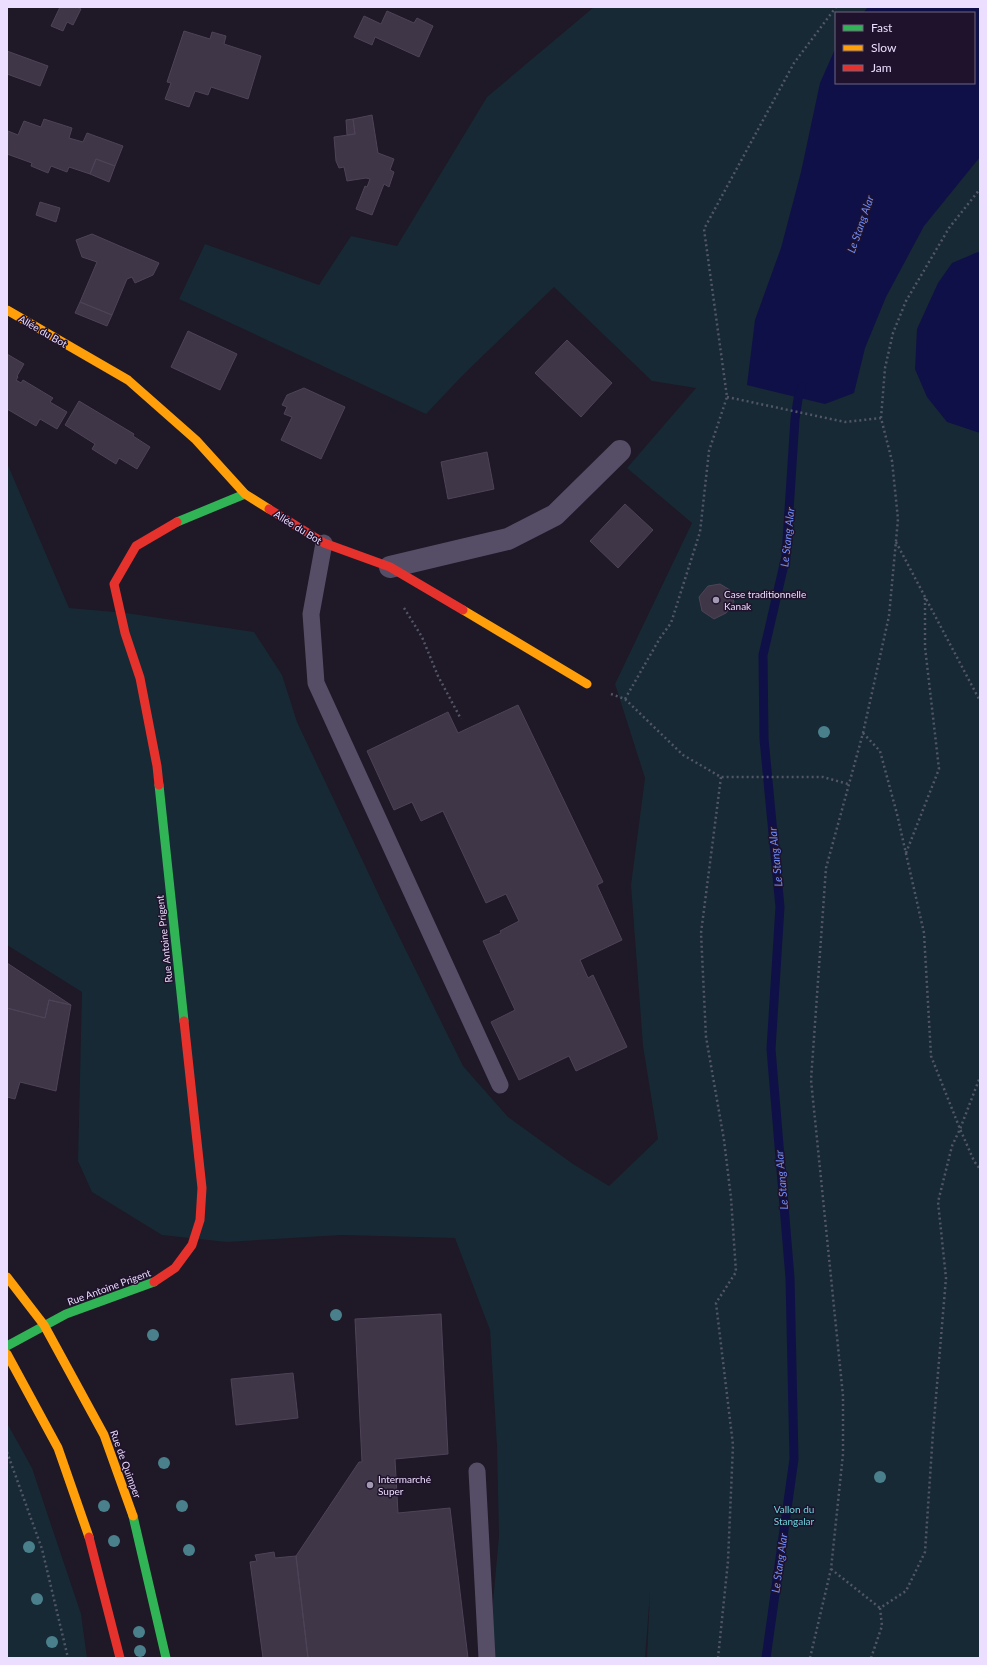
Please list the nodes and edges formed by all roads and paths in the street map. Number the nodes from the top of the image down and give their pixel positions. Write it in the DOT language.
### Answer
graph roads {
  1 [pos="836,7"];
  2 [pos="980,189"];
  3 [pos="7,310"];
  4 [pos="728,397"];
  5 [pos="881,418"];
  6 [pos="620,451"];
  7 [pos="245,494"];
  8 [pos="895,541"];
  9 [pos="324,543"];
  10 [pos="390,567"];
  11 [pos="925,596"];
  12 [pos="587,684"];
  13 [pos="980,696"];
  14 [pos="625,699"];
  15 [pos="461,719"];
  16 [pos="863,733"];
  17 [pos="721,777"];
  18 [pos="848,784"];
  19 [pos="906,853"];
  20 [pos="980,1077"];
  21 [pos="500,1085"];
  22 [pos="960,1129"];
  23 [pos="980,1169"];
  24 [pos="7,1277"];
  25 [pos="44,1325"];
  26 [pos="7,1346"];
  27 [pos="7,1354"];
  28 [pos="7,1452"];
  29 [pos="477,1471"];
  30 [pos="831,1569"];
  31 [pos="880,1608"];
  32 [pos="68,1658"];
  33 [pos="120,1658"];
  34 [pos="166,1658"];
  35 [pos="487,1658"];
  36 [pos="718,1658"];
  37 [pos="810,1658"];
  38 [pos="871,1658"];
  1 -- 4 [label="path"];
  2 -- 5 [label="path"];
  3 -- 7 [label="street, Allée du Bot"];
  4 -- 5 [label="path"];
  4 -- 14 [label="path"];
  5 -- 8 [label="path"];
  6 -- 10 [label="street"];
  7 -- 9 [label="street, Allée du Bot"];
  7 -- 25 [label="street, Rue Antoine Prigent"];
  8 -- 11 [label="path"];
  8 -- 16 [label="path"];
  9 -- 10 [label="street, Allée du Bot"];
  9 -- 21 [label="lane"];
  10 -- 12 [label="street, Allée du Bot"];
  10 -- 15 [label="path"];
  11 -- 13 [label="path"];
  11 -- 19 [label="path"];
  12 -- 14 [label="path"];
  14 -- 17 [label="path"];
  16 -- 18 [label="path"];
  16 -- 19 [label="path"];
  17 -- 18 [label="path"];
  17 -- 36 [label="path"];
  18 -- 30 [label="path"];
  19 -- 22 [label="path"];
  20 -- 22 [label="path"];
  22 -- 23 [label="path"];
  22 -- 31 [label="path"];
  24 -- 25 [label="street, Rue de Quimper"];
  25 -- 26 [label="street, Rue Antoine Prigent"];
  25 -- 34 [label="street, Rue de Quimper"];
  27 -- 33 [label="street"];
  28 -- 32 [label="path"];
  29 -- 35 [label="lane"];
  30 -- 31 [label="path"];
  30 -- 37 [label="path"];
  31 -- 38 [label="path"];
}
